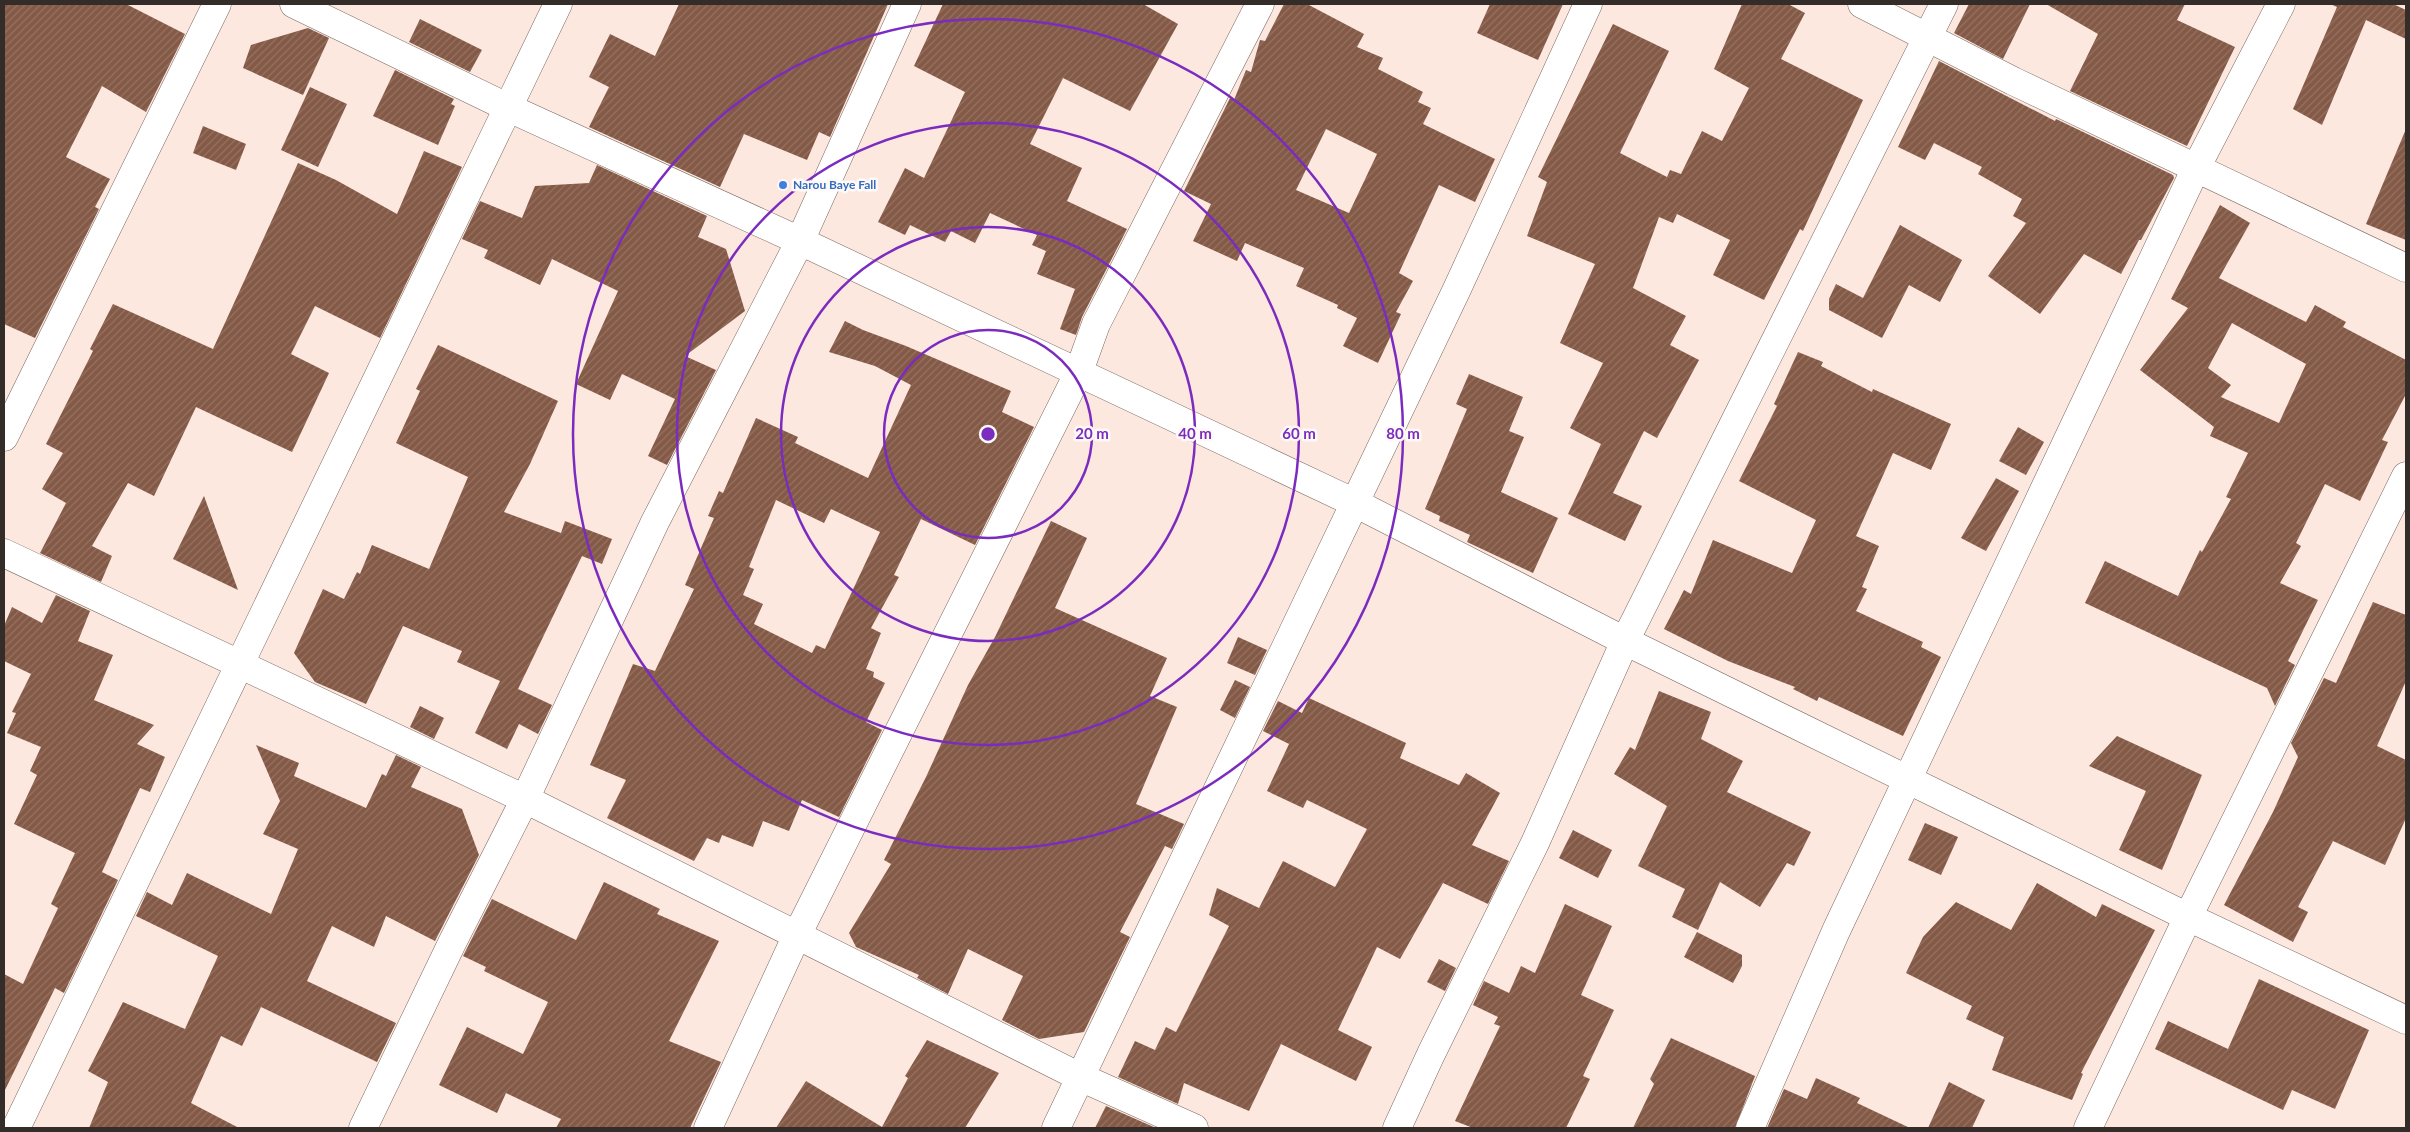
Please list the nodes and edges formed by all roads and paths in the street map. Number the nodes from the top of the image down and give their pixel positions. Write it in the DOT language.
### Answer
graph roads {
  1 [pos="217,4"];
  2 [pos="294,4"];
  3 [pos="558,4"];
  4 [pos="908,4"];
  5 [pos="1260,4"];
  6 [pos="1588,4"];
  7 [pos="1862,4"];
  8 [pos="1944,4"];
  9 [pos="2281,4"];
  10 [pos="1928,36"];
  11 [pos="509,108"];
  12 [pos="2196,168"];
  13 [pos="800,241"];
  14 [pos="2406,268"];
  15 [pos="1078,374"];
  16 [pos="4,437"];
  17 [pos="2406,476"];
  18 [pos="1354,503"];
  19 [pos="4,553"];
  20 [pos="1625,641"];
  21 [pos="239,666"];
  22 [pos="1907,780"];
  23 [pos="525,799"];
  24 [pos="2188,917"];
  25 [pos="797,936"];
  26 [pos="2406,1020"];
  27 [pos="1080,1077"];
  28 [pos="16,1128"];
  29 [pos="363,1128"];
  30 [pos="708,1128"];
  31 [pos="1056,1128"];
  32 [pos="1194,1128"];
  33 [pos="1397,1128"];
  34 [pos="1750,1128"];
  35 [pos="2088,1128"];
  1 -- 16 [label="street"];
  2 -- 11 [label="street"];
  3 -- 11 [label="street"];
  4 -- 13 [label="street"];
  5 -- 15 [label="street"];
  6 -- 18 [label="street"];
  7 -- 10 [label="street"];
  8 -- 10 [label="street"];
  9 -- 12 [label="street"];
  10 -- 12 [label="street"];
  10 -- 20 [label="street"];
  11 -- 13 [label="street"];
  11 -- 21 [label="street"];
  12 -- 14 [label="street"];
  12 -- 22 [label="street"];
  13 -- 15 [label="street"];
  13 -- 23 [label="street"];
  15 -- 18 [label="street"];
  15 -- 25 [label="street"];
  17 -- 24 [label="street"];
  18 -- 20 [label="street"];
  18 -- 27 [label="street"];
  19 -- 21 [label="street"];
  20 -- 22 [label="street"];
  20 -- 33 [label="street"];
  21 -- 23 [label="street"];
  21 -- 28 [label="street"];
  22 -- 24 [label="street"];
  22 -- 34 [label="street"];
  23 -- 25 [label="street"];
  23 -- 29 [label="street"];
  24 -- 26 [label="street"];
  24 -- 35 [label="street"];
  25 -- 27 [label="street"];
  25 -- 30 [label="street"];
  27 -- 31 [label="street"];
  27 -- 32 [label="street"];
}
